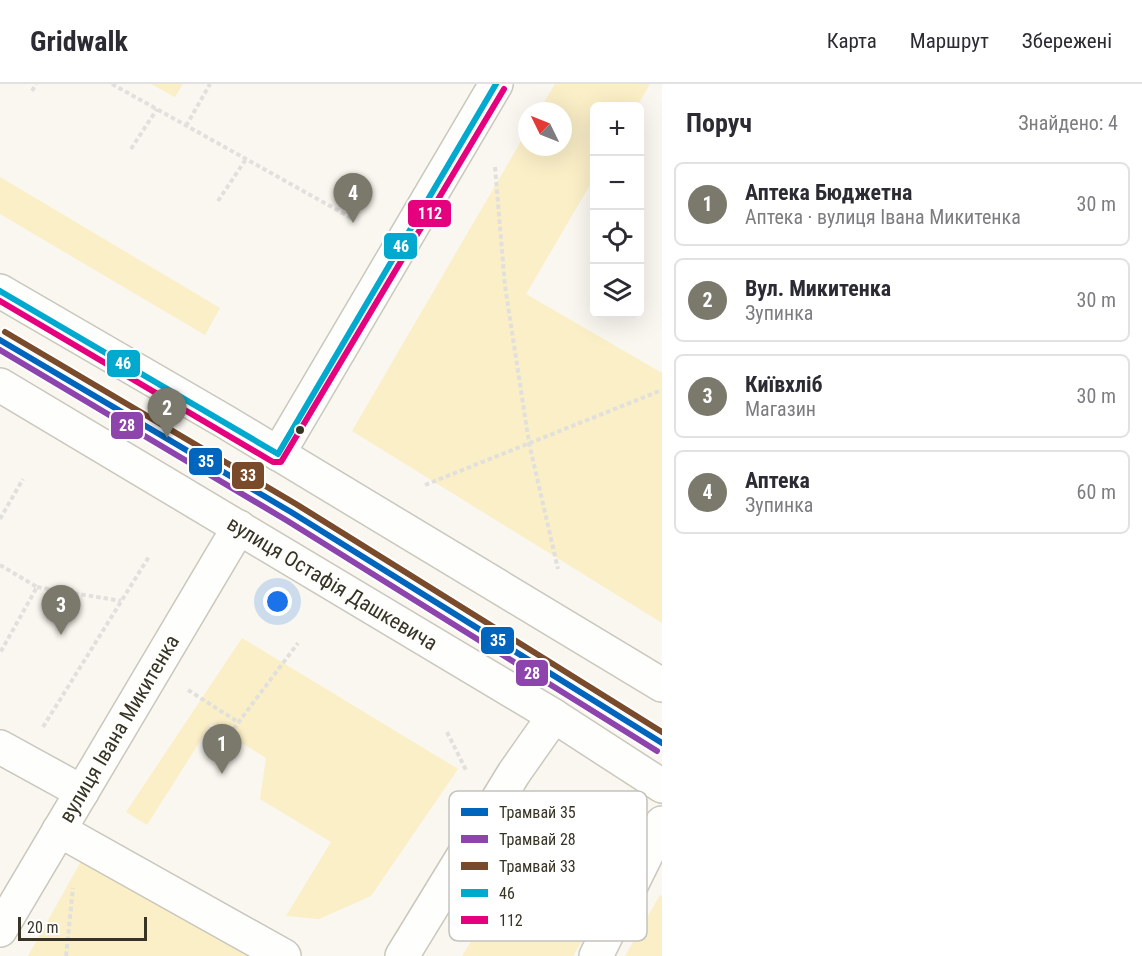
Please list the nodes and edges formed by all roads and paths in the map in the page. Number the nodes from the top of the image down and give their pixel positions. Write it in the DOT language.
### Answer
graph roads {
  1 [pos="36,84"];
  2 [pos="112,84"];
  3 [pos="210,84"];
  4 [pos="496,84"];
  5 [pos="32,91"];
  6 [pos="157,109"];
  7 [pos="186,126"];
  8 [pos="131,149"];
  9 [pos="246,159"];
  10 [pos="495,167"];
  11 [pos="218,201"];
  12 [pos="355,220"];
  13 [pos="0,291"];
  14 [pos="0,385"];
  15 [pos="662,390"];
  16 [pos="529,443"];
  17 [pos="278,454"];
  18 [pos="23,479"];
  19 [pos="425,485"];
  20 [pos="0,519"];
  21 [pos="239,527"];
  22 [pos="150,555"];
  23 [pos="0,565"];
  24 [pos="558,569"];
  25 [pos="37,587"];
  26 [pos="121,601"];
  27 [pos="298,643"];
  28 [pos="0,653"];
  29 [pos="662,685"];
  30 [pos="188,690"];
  31 [pos="554,716"];
  32 [pos="238,722"];
  33 [pos="229,735"];
  34 [pos="11,753"];
  35 [pos="662,786"];
  36 [pos="503,791"];
  37 [pos="82,792"];
  38 [pos="662,823"];
  39 [pos="59,830"];
  40 [pos="647,853"];
  41 [pos="74,876"];
  42 [pos="449,879"];
  43 [pos="0,930"];
  44 [pos="603,941"];
  45 [pos="66,956"];
  46 [pos="284,956"];
  47 [pos="402,956"];
  48 [pos="596,956"];
  1 -- 5 [label="path"];
  2 -- 6 [label="path"];
  3 -- 7 [label="path"];
  4 -- 17 [label="street"];
  6 -- 7 [label="path"];
  6 -- 8 [label="path"];
  7 -- 9 [label="path"];
  9 -- 11 [label="path"];
  9 -- 12 [label="path"];
  10 -- 16 [label="path"];
  13 -- 17 [label="street"];
  14 -- 21 [label="street, вулиця Остафія Дашкевича"];
  15 -- 16 [label="path"];
  16 -- 19 [label="path"];
  16 -- 24 [label="path"];
  17 -- 29 [label="street"];
  18 -- 20 [label="path"];
  21 -- 31 [label="street, вулиця Остафія Дашкевича"];
  21 -- 37 [label="street, вулиця Івана Микитенка"];
  22 -- 26 [label="path"];
  23 -- 25 [label="path"];
  25 -- 26 [label="path"];
  25 -- 28 [label="path"];
  26 -- 34 [label="path"];
  27 -- 32 [label="path"];
  30 -- 32 [label="path"];
  31 -- 35 [label="street, вулиця Остафія Дашкевича"];
  31 -- 36 [label="street"];
  32 -- 33 [label="path"];
  34 -- 37 [label="street"];
  37 -- 39 [label="street, вулиця Івана Микитенка"];
  38 -- 40 [label="street"];
  39 -- 43 [label="street, вулиця Івана Микитенка"];
  39 -- 46 [label="street"];
  41 -- 45 [label="path"];
  42 -- 47 [label="street"];
  44 -- 48 [label="street"];
}
